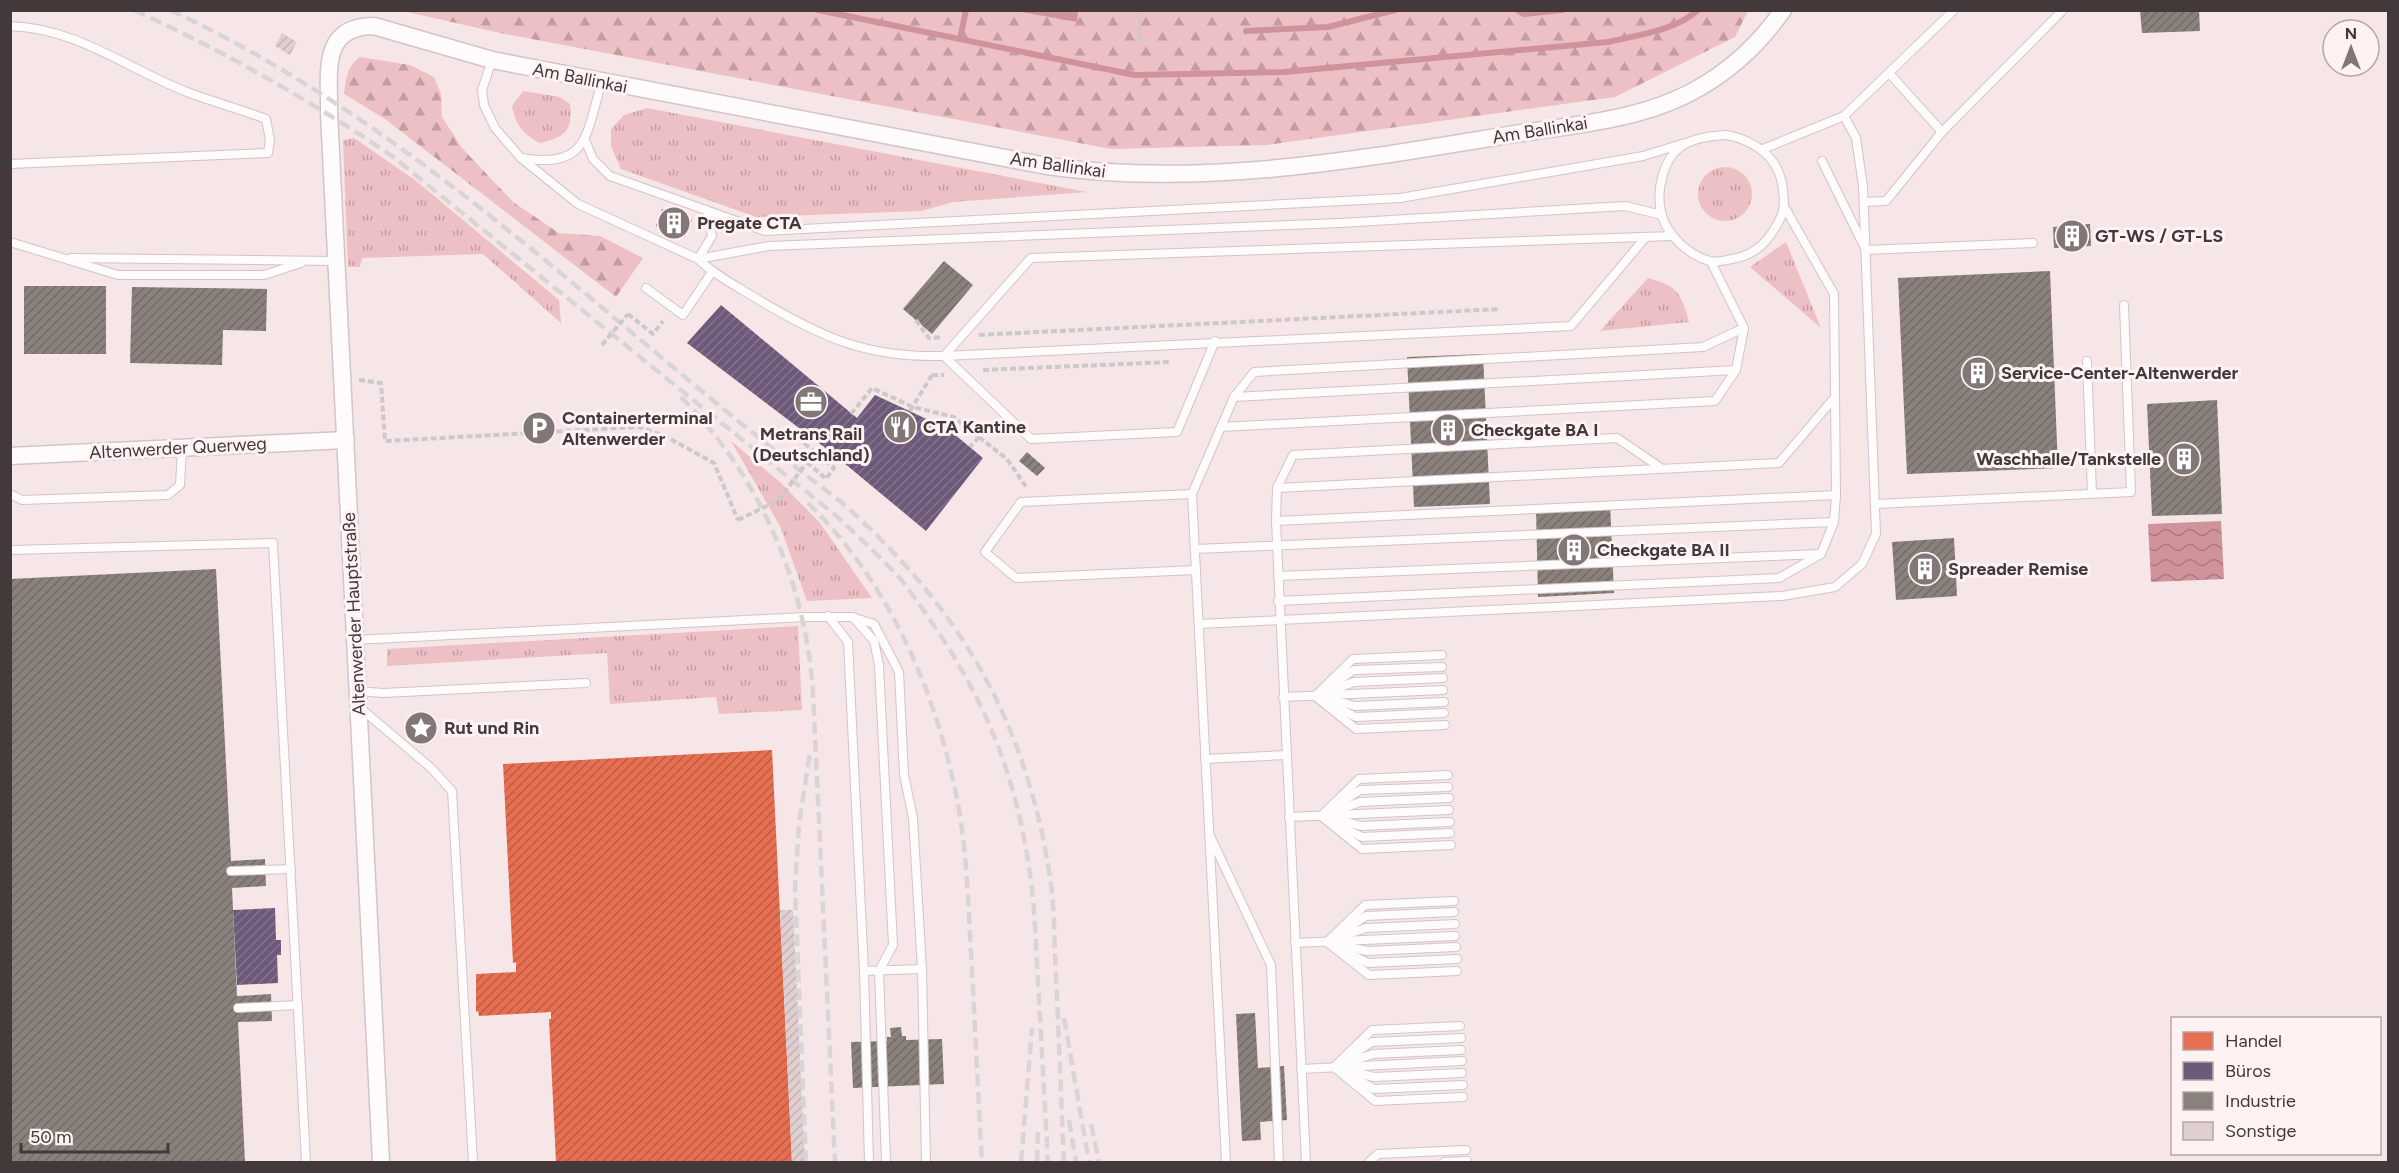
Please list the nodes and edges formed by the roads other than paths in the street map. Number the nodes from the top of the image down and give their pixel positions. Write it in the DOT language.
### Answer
graph roads {
  1 [pos="1783,10"];
  2 [pos="1954,10"];
  3 [pos="2063,10"];
  4 [pos="10,26"];
  5 [pos="492,60"];
  6 [pos="328,66"];
  7 [pos="1889,73"];
  8 [pos="602,82"];
  9 [pos="1844,116"];
  10 [pos="1942,132"];
  11 [pos="585,140"];
  12 [pos="1685,143"];
  13 [pos="1763,149"];
  14 [pos="521,158"];
  15 [pos="1822,161"];
  16 [pos="10,164"];
  17 [pos="1864,202"];
  18 [pos="1785,208"];
  19 [pos="708,213"];
  20 [pos="1662,215"];
  21 [pos="1672,236"];
  22 [pos="1645,238"];
  23 [pos="10,242"];
  24 [pos="2033,243"];
  25 [pos="1866,250"];
  26 [pos="62,258"];
  27 [pos="698,258"];
  28 [pos="337,261"];
  29 [pos="1711,262"];
  30 [pos="301,263"];
  31 [pos="712,272"];
  32 [pos="646,288"];
  33 [pos="2124,305"];
  34 [pos="1744,328"];
  35 [pos="1215,341"];
  36 [pos="944,356"];
  37 [pos="2087,361"];
  38 [pos="1736,370"];
  39 [pos="1234,398"];
  40 [pos="1835,398"];
  41 [pos="1221,427"];
  42 [pos="346,440"];
  43 [pos="182,448"];
  44 [pos="10,456"];
  45 [pos="1661,468"];
  46 [pos="1277,488"];
  47 [pos="2092,493"];
  48 [pos="10,494"];
  49 [pos="1192,494"];
  50 [pos="1836,495"];
  51 [pos="1876,504"];
  52 [pos="1276,521"];
  53 [pos="1834,522"];
  54 [pos="1276,546"];
  55 [pos="1195,549"];
  56 [pos="10,550"];
  57 [pos="1821,554"];
  58 [pos="1196,570"];
  59 [pos="1278,576"];
  60 [pos="1278,601"];
  61 [pos="828,616"];
  62 [pos="853,617"];
  63 [pos="1279,621"];
  64 [pos="1199,624"];
  65 [pos="355,640"];
  66 [pos="1442,655"];
  67 [pos="1442,667"];
  68 [pos="1443,678"];
  69 [pos="586,683"];
  70 [pos="1443,690"];
  71 [pos="1315,696"];
  72 [pos="1283,697"];
  73 [pos="358,699"];
  74 [pos="1444,702"];
  75 [pos="1444,713"];
  76 [pos="1445,725"];
  77 [pos="1286,755"];
  78 [pos="1205,759"];
  79 [pos="1448,775"];
  80 [pos="1448,786"];
  81 [pos="1449,798"];
  82 [pos="1449,810"];
  83 [pos="1321,816"];
  84 [pos="1289,817"];
  85 [pos="1450,822"];
  86 [pos="1450,833"];
  87 [pos="1209,835"];
  88 [pos="1451,845"];
  89 [pos="291,869"];
  90 [pos="231,871"];
  91 [pos="1454,901"];
  92 [pos="1454,912"];
  93 [pos="1455,924"];
  94 [pos="1455,936"];
  95 [pos="1327,942"];
  96 [pos="1295,943"];
  97 [pos="1456,947"];
  98 [pos="1456,959"];
  99 [pos="922,969"];
  100 [pos="864,971"];
  101 [pos="879,971"];
  102 [pos="1457,971"];
  103 [pos="298,1005"];
  104 [pos="238,1008"];
  105 [pos="1460,1026"];
  106 [pos="1461,1038"];
  107 [pos="1461,1050"];
  108 [pos="1462,1062"];
  109 [pos="1334,1067"];
  110 [pos="1301,1069"];
  111 [pos="1462,1073"];
  112 [pos="1463,1085"];
  113 [pos="1463,1096"];
  114 [pos="1466,1150"];
  115 [pos="1467,1161"];
  116 [pos="306,1162"];
  117 [pos="381,1162"];
  118 [pos="472,1162"];
  119 [pos="870,1162"];
  120 [pos="886,1162"];
  121 [pos="926,1162"];
  122 [pos="1226,1162"];
  123 [pos="1279,1162"];
  124 [pos="1306,1162"];
  125 [pos="1369,1162"];
  126 [pos="1444,1162"];
  1 -- 8 [label="street, Am Ballinkai"];
  2 -- 7 [label="lane"];
  3 -- 10 [label="lane"];
  4 -- 16 [label="lane"];
  5 -- 6 [label="street, Am Ballinkai"];
  5 -- 8 [label="street, Am Ballinkai"];
  5 -- 14 [label="lane"];
  6 -- 28 [label="street, Altenwerder Hauptstraße"];
  7 -- 9 [label="lane"];
  7 -- 10 [label="lane"];
  8 -- 11 [label="lane"];
  9 -- 13 [label="lane"];
  9 -- 17 [label="lane"];
  10 -- 17 [label="lane"];
  11 -- 14 [label="lane"];
  11 -- 19 [label="lane"];
  12 -- 13 [label="lane"];
  12 -- 19 [label="lane"];
  12 -- 20 [label="lane"];
  13 -- 18 [label="lane"];
  14 -- 27 [label="lane"];
  15 -- 25 [label="lane"];
  17 -- 25 [label="lane"];
  18 -- 29 [label="lane"];
  18 -- 40 [label="lane"];
  19 -- 27 [label="lane"];
  20 -- 21 [label="lane"];
  20 -- 27 [label="lane"];
  21 -- 22 [label="lane"];
  21 -- 29 [label="lane"];
  22 -- 35 [label="lane"];
  22 -- 36 [label="lane"];
  23 -- 26 [label="lane"];
  24 -- 25 [label="lane"];
  25 -- 51 [label="lane"];
  26 -- 30 [label="lane"];
  26 -- 30 [label="lane"];
  27 -- 31 [label="lane"];
  28 -- 30 [label="lane"];
  28 -- 42 [label="street, Altenwerder Hauptstraße"];
  29 -- 34 [label="lane"];
  31 -- 32 [label="lane"];
  31 -- 36 [label="lane"];
  33 -- 47 [label="lane"];
  34 -- 38 [label="lane"];
  34 -- 39 [label="lane"];
  35 -- 36 [label="lane"];
  35 -- 36 [label="lane"];
  37 -- 47 [label="lane"];
  38 -- 39 [label="lane"];
  38 -- 41 [label="lane"];
  39 -- 41 [label="lane"];
  40 -- 45 [label="lane"];
  40 -- 50 [label="lane"];
  41 -- 49 [label="lane"];
  42 -- 43 [label="street, Altenwerder Querweg"];
  42 -- 65 [label="street, Altenwerder Hauptstraße"];
  43 -- 44 [label="street, Altenwerder Querweg"];
  43 -- 48 [label="lane"];
  45 -- 46 [label="lane"];
  45 -- 46 [label="lane"];
  46 -- 52 [label="lane"];
  47 -- 51 [label="lane"];
  49 -- 55 [label="lane"];
  49 -- 58 [label="lane"];
  50 -- 52 [label="lane"];
  50 -- 53 [label="lane"];
  51 -- 63 [label="lane"];
  52 -- 54 [label="lane"];
  53 -- 54 [label="lane"];
  53 -- 57 [label="lane"];
  54 -- 55 [label="lane"];
  54 -- 59 [label="lane"];
  55 -- 58 [label="lane"];
  56 -- 89 [label="lane"];
  57 -- 59 [label="lane"];
  57 -- 60 [label="lane"];
  58 -- 64 [label="lane"];
  59 -- 60 [label="lane"];
  60 -- 63 [label="lane"];
  61 -- 62 [label="lane"];
  61 -- 65 [label="lane"];
  61 -- 100 [label="lane"];
  62 -- 99 [label="lane"];
  62 -- 101 [label="lane"];
  63 -- 64 [label="lane"];
  63 -- 72 [label="lane"];
  64 -- 78 [label="lane"];
  65 -- 73 [label="street, Altenwerder Hauptstraße"];
  66 -- 71 [label="lane"];
  67 -- 71 [label="lane"];
  68 -- 71 [label="lane"];
  69 -- 73 [label="lane"];
  70 -- 71 [label="lane"];
  71 -- 72 [label="lane"];
  71 -- 74 [label="lane"];
  71 -- 75 [label="lane"];
  71 -- 76 [label="lane"];
  72 -- 77 [label="lane"];
  73 -- 117 [label="street, Altenwerder Hauptstraße"];
  73 -- 118 [label="lane"];
  77 -- 78 [label="lane"];
  77 -- 84 [label="lane"];
  78 -- 87 [label="lane"];
  79 -- 83 [label="lane"];
  80 -- 83 [label="lane"];
  81 -- 83 [label="lane"];
  82 -- 83 [label="lane"];
  83 -- 84 [label="lane"];
  83 -- 85 [label="lane"];
  83 -- 86 [label="lane"];
  83 -- 88 [label="lane"];
  84 -- 96 [label="lane"];
  87 -- 122 [label="lane"];
  87 -- 123 [label="lane"];
  89 -- 90 [label="lane"];
  89 -- 103 [label="lane"];
  91 -- 95 [label="lane"];
  92 -- 95 [label="lane"];
  93 -- 95 [label="lane"];
  94 -- 95 [label="lane"];
  95 -- 96 [label="lane"];
  95 -- 97 [label="lane"];
  95 -- 98 [label="lane"];
  95 -- 102 [label="lane"];
  96 -- 110 [label="lane"];
  99 -- 101 [label="lane"];
  99 -- 121 [label="lane"];
  100 -- 101 [label="lane"];
  100 -- 119 [label="lane"];
  101 -- 120 [label="lane"];
  103 -- 104 [label="lane"];
  103 -- 116 [label="lane"];
  105 -- 109 [label="lane"];
  106 -- 109 [label="lane"];
  107 -- 109 [label="lane"];
  108 -- 109 [label="lane"];
  109 -- 110 [label="lane"];
  109 -- 111 [label="lane"];
  109 -- 112 [label="lane"];
  109 -- 113 [label="lane"];
  110 -- 124 [label="lane"];
  114 -- 125 [label="lane"];
  115 -- 126 [label="lane"];
}
